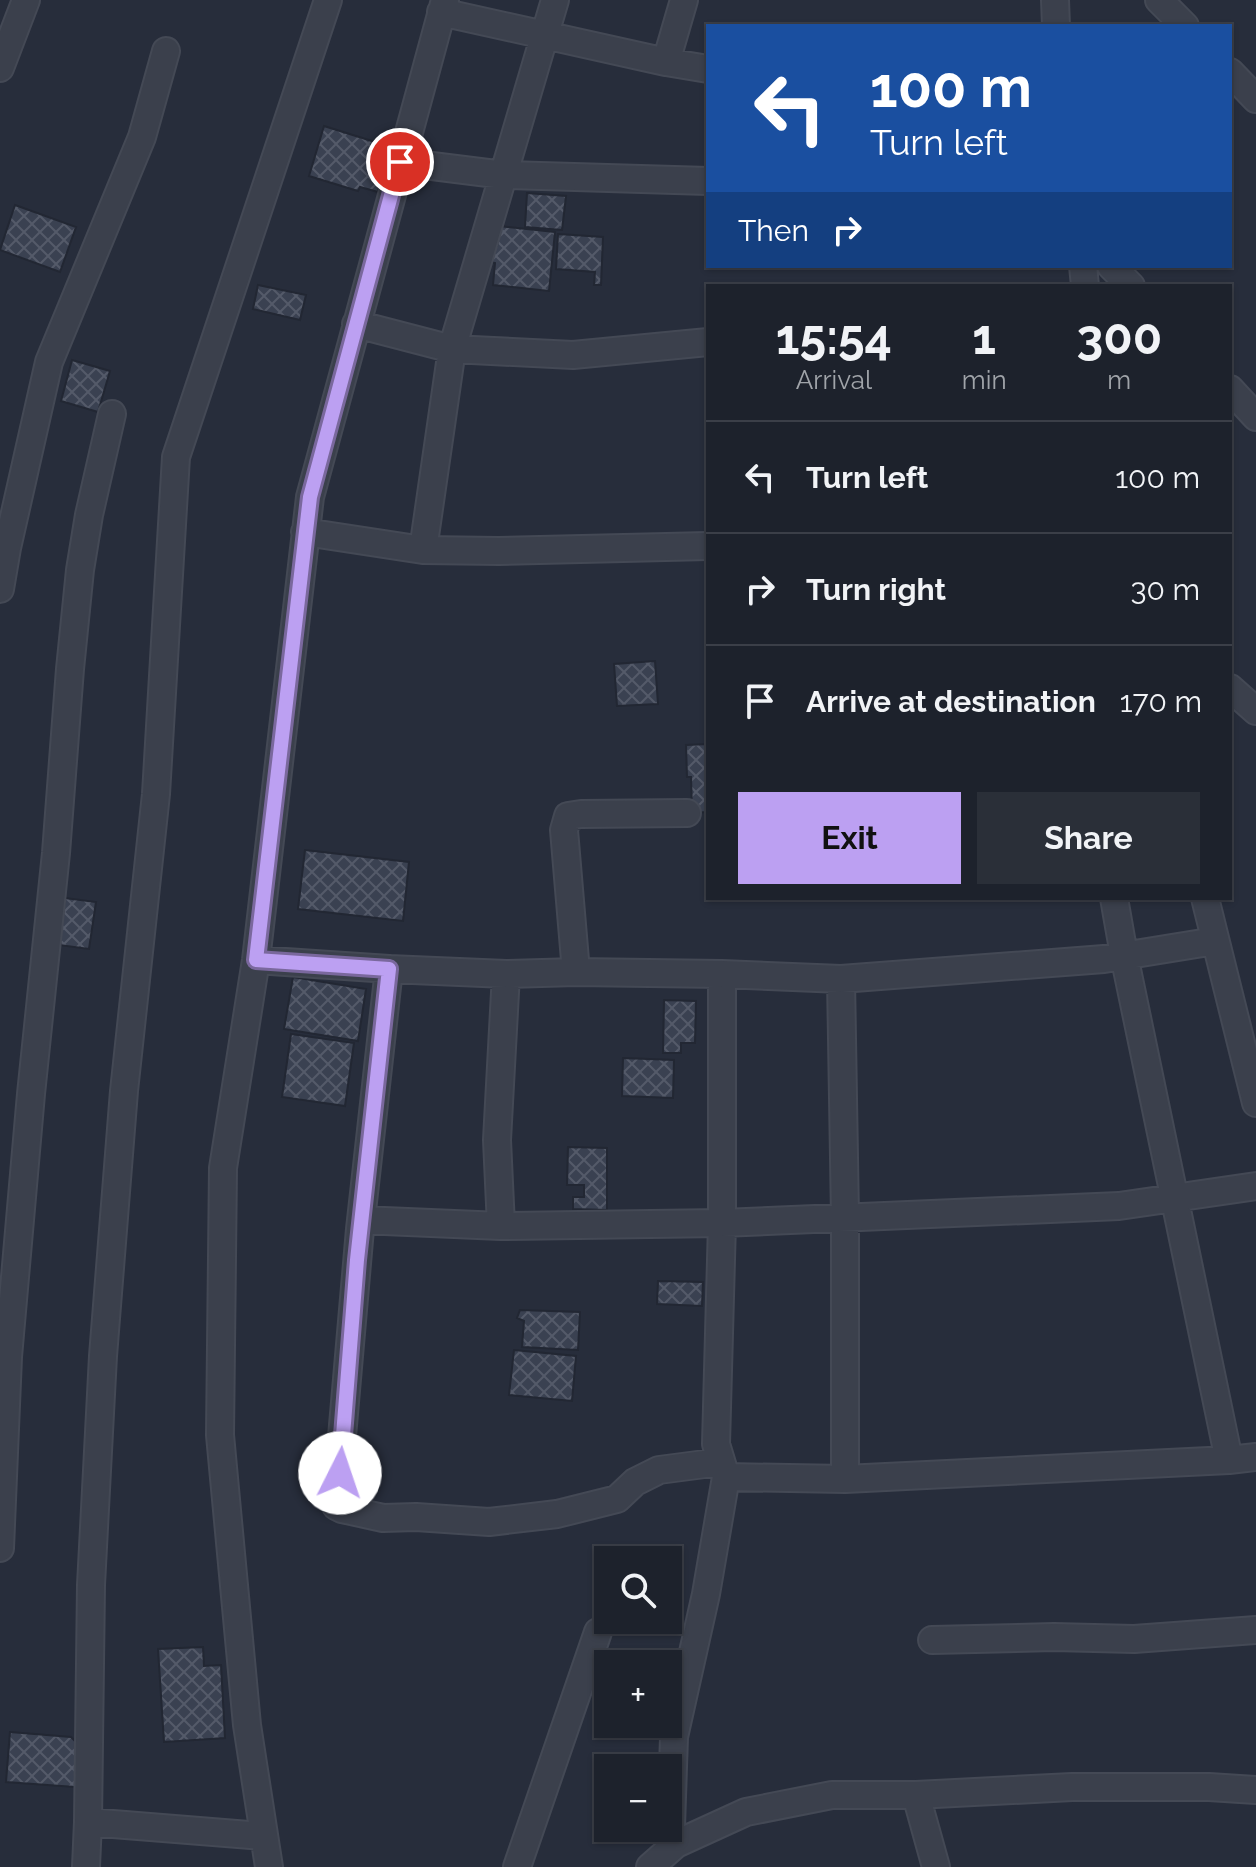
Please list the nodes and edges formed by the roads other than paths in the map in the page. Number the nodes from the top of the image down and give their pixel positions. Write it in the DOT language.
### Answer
graph roads {
  1 [pos="26,0"];
  2 [pos="328,0"];
  3 [pos="555,0"];
  4 [pos="684,0"];
  5 [pos="1055,0"];
  6 [pos="1159,0"];
  7 [pos="443,6"];
  8 [pos="1056,24"];
  9 [pos="1183,24"];
  10 [pos="546,36"];
  11 [pos="166,51"];
  12 [pos="666,62"];
  13 [pos="0,68"];
  14 [pos="706,69"];
  15 [pos="1232,74"];
  16 [pos="1256,99"];
  17 [pos="400,162"];
  18 [pos="504,175"];
  19 [pos="706,181"];
  20 [pos="1113,268"];
  21 [pos="1129,284"];
  22 [pos="356,324"];
  23 [pos="706,342"];
  24 [pos="452,349"];
  25 [pos="1232,391"];
  26 [pos="112,414"];
  27 [pos="1256,417"];
  28 [pos="305,532"];
  29 [pos="706,546"];
  30 [pos="423,550"];
  31 [pos="0,589"];
  32 [pos="1232,690"];
  33 [pos="1255,709"];
  34 [pos="687,813"];
  35 [pos="1114,900"];
  36 [pos="1205,900"];
  37 [pos="1215,941"];
  38 [pos="1124,955"];
  39 [pos="256,960"];
  40 [pos="389,969"];
  41 [pos="576,972"];
  42 [pos="506,974"];
  43 [pos="722,974"];
  44 [pos="841,979"];
  45 [pos="1256,1103"];
  46 [pos="1256,1186"];
  47 [pos="1174,1197"];
  48 [pos="845,1217"];
  49 [pos="361,1220"];
  50 [pos="722,1223"];
  51 [pos="501,1226"];
  52 [pos="1256,1457"];
  53 [pos="1229,1460"];
  54 [pos="723,1469"];
  55 [pos="845,1479"];
  56 [pos="0,1548"];
  57 [pos="1256,1630"];
  58 [pos="597,1634"];
  59 [pos="932,1640"];
  60 [pos="1256,1790"];
  61 [pos="916,1795"];
  62 [pos="88,1822"];
  63 [pos="263,1836"];
  64 [pos="676,1844"];
  65 [pos="86,1867"];
  66 [pos="269,1867"];
  67 [pos="517,1867"];
  68 [pos="650,1867"];
  69 [pos="936,1867"];
  1 -- 13 [label="street"];
  2 -- 62 [label="street"];
  3 -- 10 [label="street"];
  4 -- 12 [label="street"];
  5 -- 8 [label="street"];
  6 -- 9 [label="street"];
  7 -- 10 [label="street"];
  7 -- 17 [label="street"];
  10 -- 12 [label="street"];
  10 -- 18 [label="street"];
  11 -- 31 [label="street"];
  12 -- 14 [label="street"];
  15 -- 16 [label="street"];
  17 -- 18 [label="street"];
  17 -- 22 [label="street"];
  18 -- 19 [label="street"];
  18 -- 24 [label="street"];
  20 -- 21 [label="street"];
  22 -- 24 [label="street"];
  22 -- 28 [label="street"];
  23 -- 24 [label="street"];
  24 -- 30 [label="street"];
  25 -- 27 [label="street"];
  26 -- 56 [label="street"];
  28 -- 30 [label="street"];
  28 -- 39 [label="street"];
  29 -- 30 [label="street"];
  32 -- 33 [label="street"];
  34 -- 41 [label="street"];
  35 -- 38 [label="street"];
  36 -- 37 [label="street"];
  37 -- 38 [label="street"];
  37 -- 45 [label="street"];
  38 -- 44 [label="street"];
  38 -- 47 [label="street"];
  39 -- 40 [label="street"];
  39 -- 63 [label="street"];
  40 -- 42 [label="street"];
  40 -- 49 [label="street"];
  41 -- 42 [label="street"];
  41 -- 43 [label="street"];
  42 -- 51 [label="street"];
  43 -- 44 [label="street"];
  43 -- 50 [label="street"];
  44 -- 48 [label="street"];
  46 -- 47 [label="street"];
  47 -- 48 [label="street"];
  47 -- 53 [label="street"];
  48 -- 50 [label="street"];
  48 -- 55 [label="street"];
  49 -- 51 [label="street"];
  49 -- 54 [label="street"];
  50 -- 51 [label="street"];
  50 -- 54 [label="street"];
  52 -- 53 [label="street"];
  53 -- 55 [label="street"];
  54 -- 55 [label="street"];
  54 -- 64 [label="street"];
  57 -- 59 [label="street"];
  58 -- 67 [label="street"];
  60 -- 61 [label="street"];
  61 -- 64 [label="street"];
  61 -- 69 [label="street"];
  62 -- 63 [label="street"];
  62 -- 65 [label="street"];
  63 -- 66 [label="street"];
  64 -- 68 [label="street"];
}
